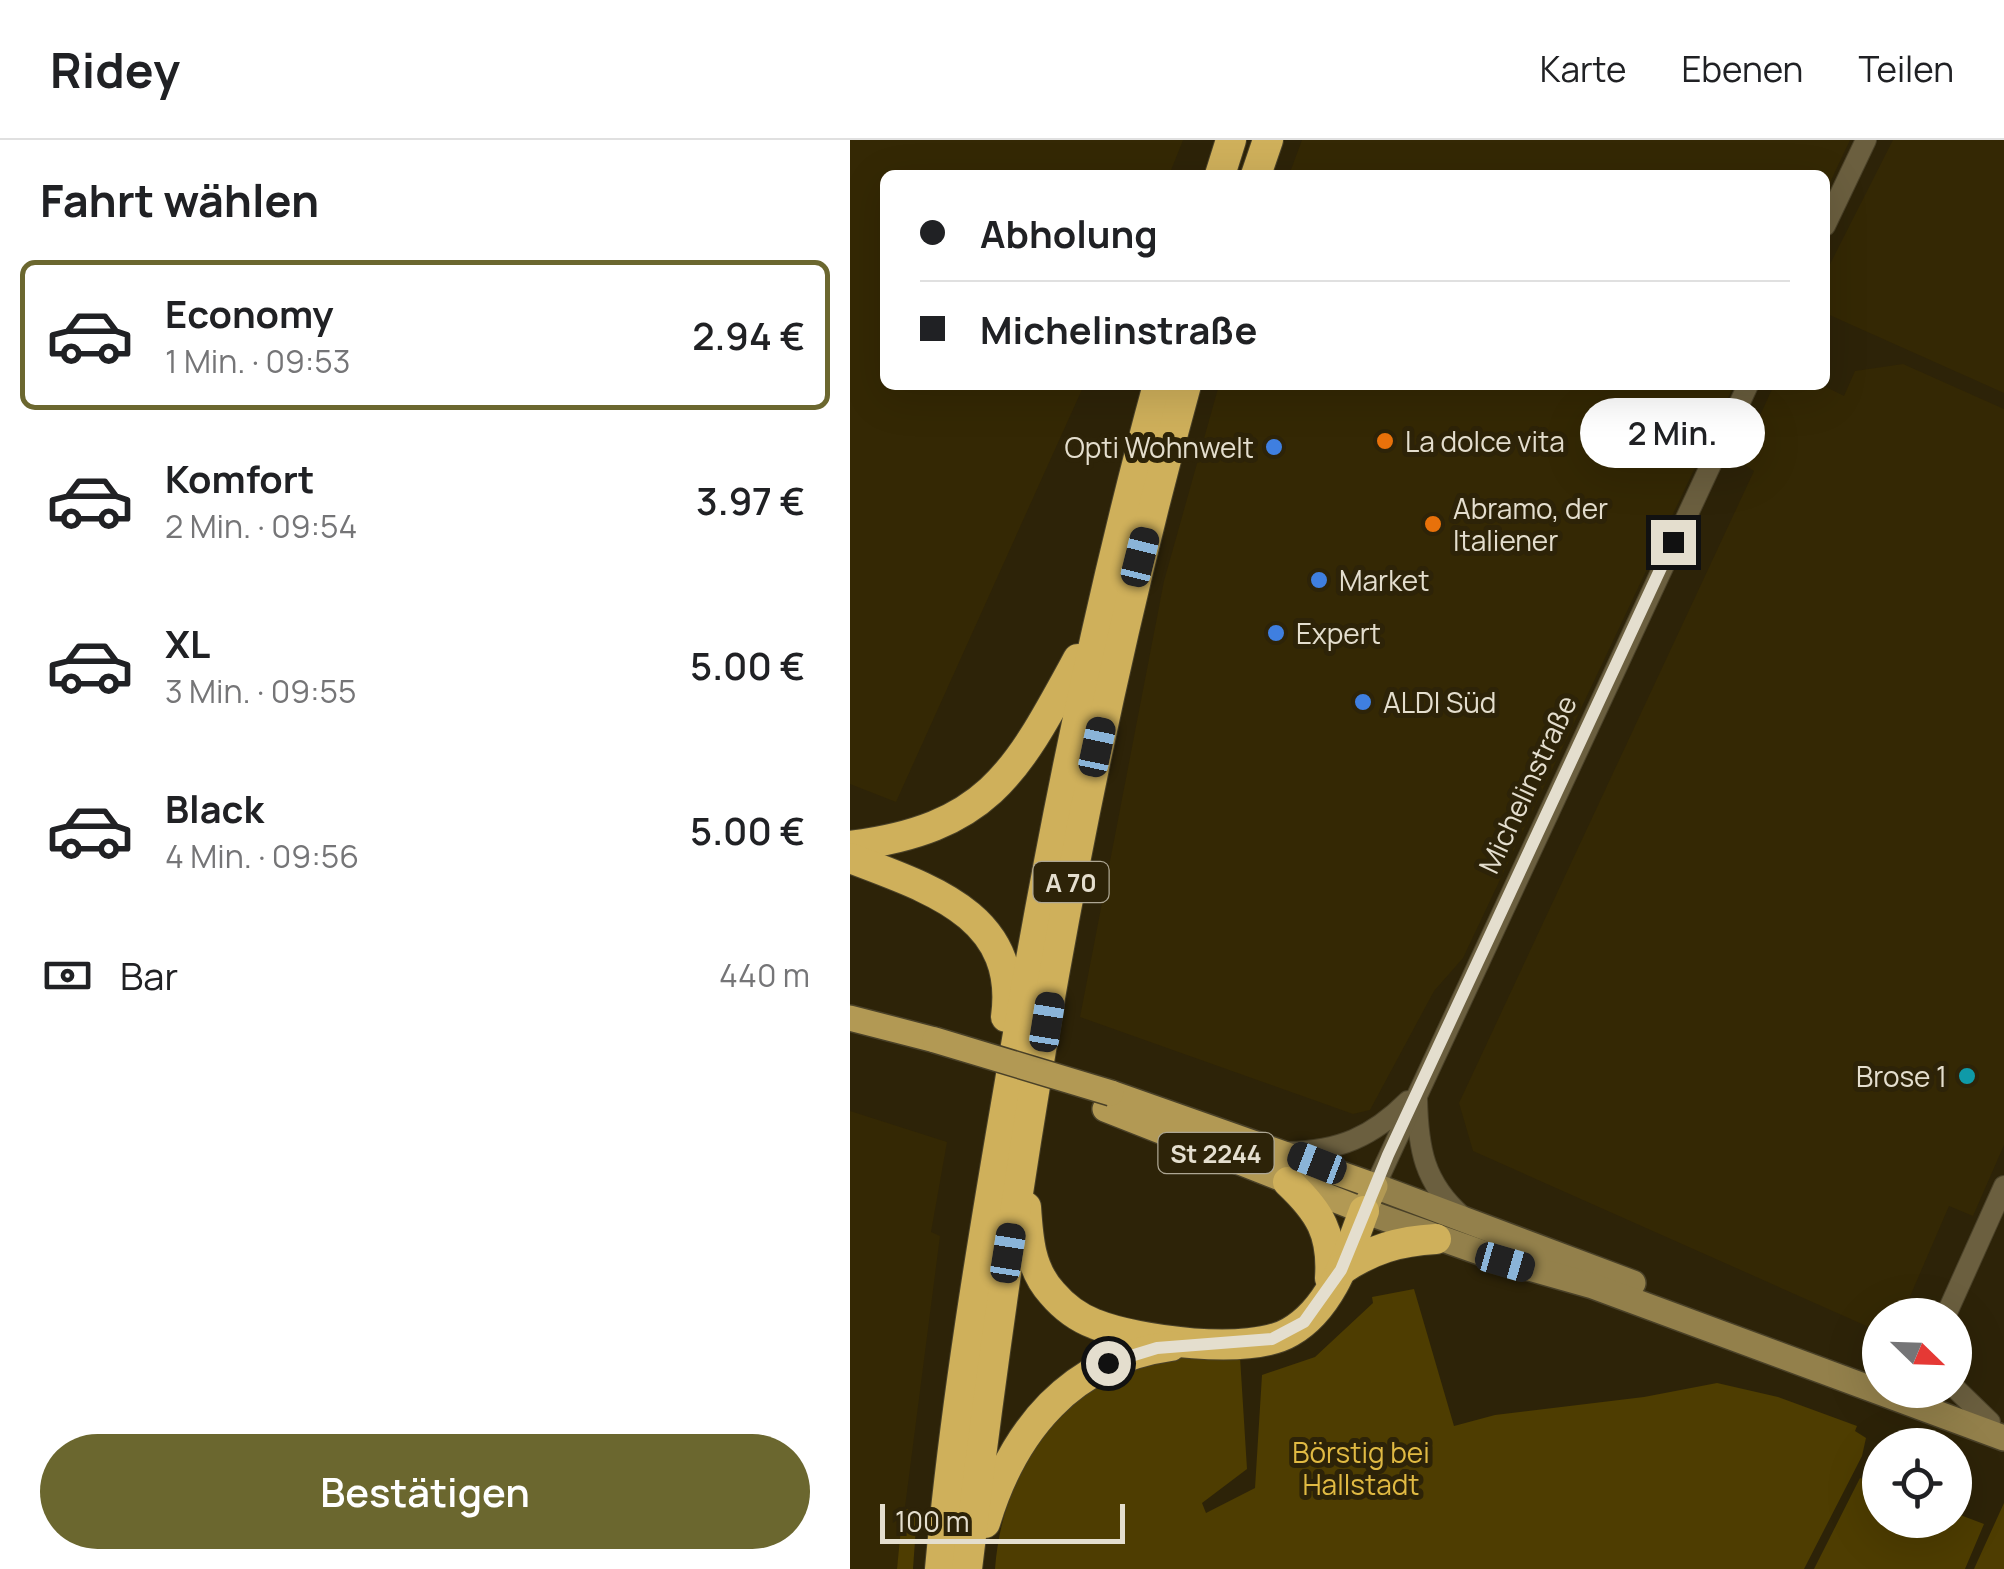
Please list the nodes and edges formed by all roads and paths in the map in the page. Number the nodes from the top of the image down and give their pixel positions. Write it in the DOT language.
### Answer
graph roads {
  1 [pos="1232,140"];
  2 [pos="1268,140"];
  3 [pos="1866,140"];
  4 [pos="1222,170"];
  5 [pos="1258,170"];
  6 [pos="1830,216"];
  7 [pos="1157,390"];
  8 [pos="1185,390"];
  9 [pos="1746,390"];
  10 [pos="1094,630"];
  11 [pos="850,846"];
  12 [pos="850,858"];
  13 [pos="850,1018"];
  14 [pos="850,1035"];
  15 [pos="933,1048"];
  16 [pos="1417,1092"];
  17 [pos="1007,1094"];
  18 [pos="1027,1134"];
  19 [pos="1288,1167"];
  20 [pos="2004,1186"];
  21 [pos="1369,1198"];
  22 [pos="1468,1221"];
  23 [pos="1436,1238"];
  24 [pos="1335,1281"];
  25 [pos="1954,1298"];
  26 [pos="1194,1342"];
  27 [pos="1862,1373"];
  28 [pos="1862,1378"];
  29 [pos="1972,1403"];
  30 [pos="1946,1408"];
  31 [pos="2000,1428"];
  32 [pos="940,1569"];
  33 [pos="969,1569"];
  1 -- 4 [label="highway"];
  2 -- 5 [label="highway"];
  3 -- 6 [label="street"];
  7 -- 10 [label="highway, A 70"];
  8 -- 18 [label="highway, A 70"];
  9 -- 16 [label="street, Michelinstraße"];
  10 -- 11 [label="highway"];
  10 -- 17 [label="highway, A 70"];
  12 -- 17 [label="highway"];
  13 -- 15 [label="main road, St 2244"];
  14 -- 15 [label="main road, St 2244"];
  15 -- 19 [label="main road, St 2244"];
  16 -- 19 [label="street"];
  16 -- 21 [label="street, Michelinstraße"];
  16 -- 22 [label="street"];
  17 -- 32 [label="highway, A 70"];
  18 -- 26 [label="highway"];
  18 -- 33 [label="highway, A 70"];
  19 -- 21 [label="main road, St 2244"];
  19 -- 24 [label="highway"];
  20 -- 25 [label="street"];
  21 -- 22 [label="main road, St 2244"];
  21 -- 23 [label="main road, St 2244"];
  21 -- 24 [label="highway"];
  22 -- 27 [label="main road, St 2244"];
  23 -- 24 [label="highway"];
  23 -- 28 [label="main road, St 2244"];
  24 -- 26 [label="highway"];
  26 -- 33 [label="highway"];
  29 -- 31 [label="street"];
  30 -- 31 [label="main road, St 2244"];
}
